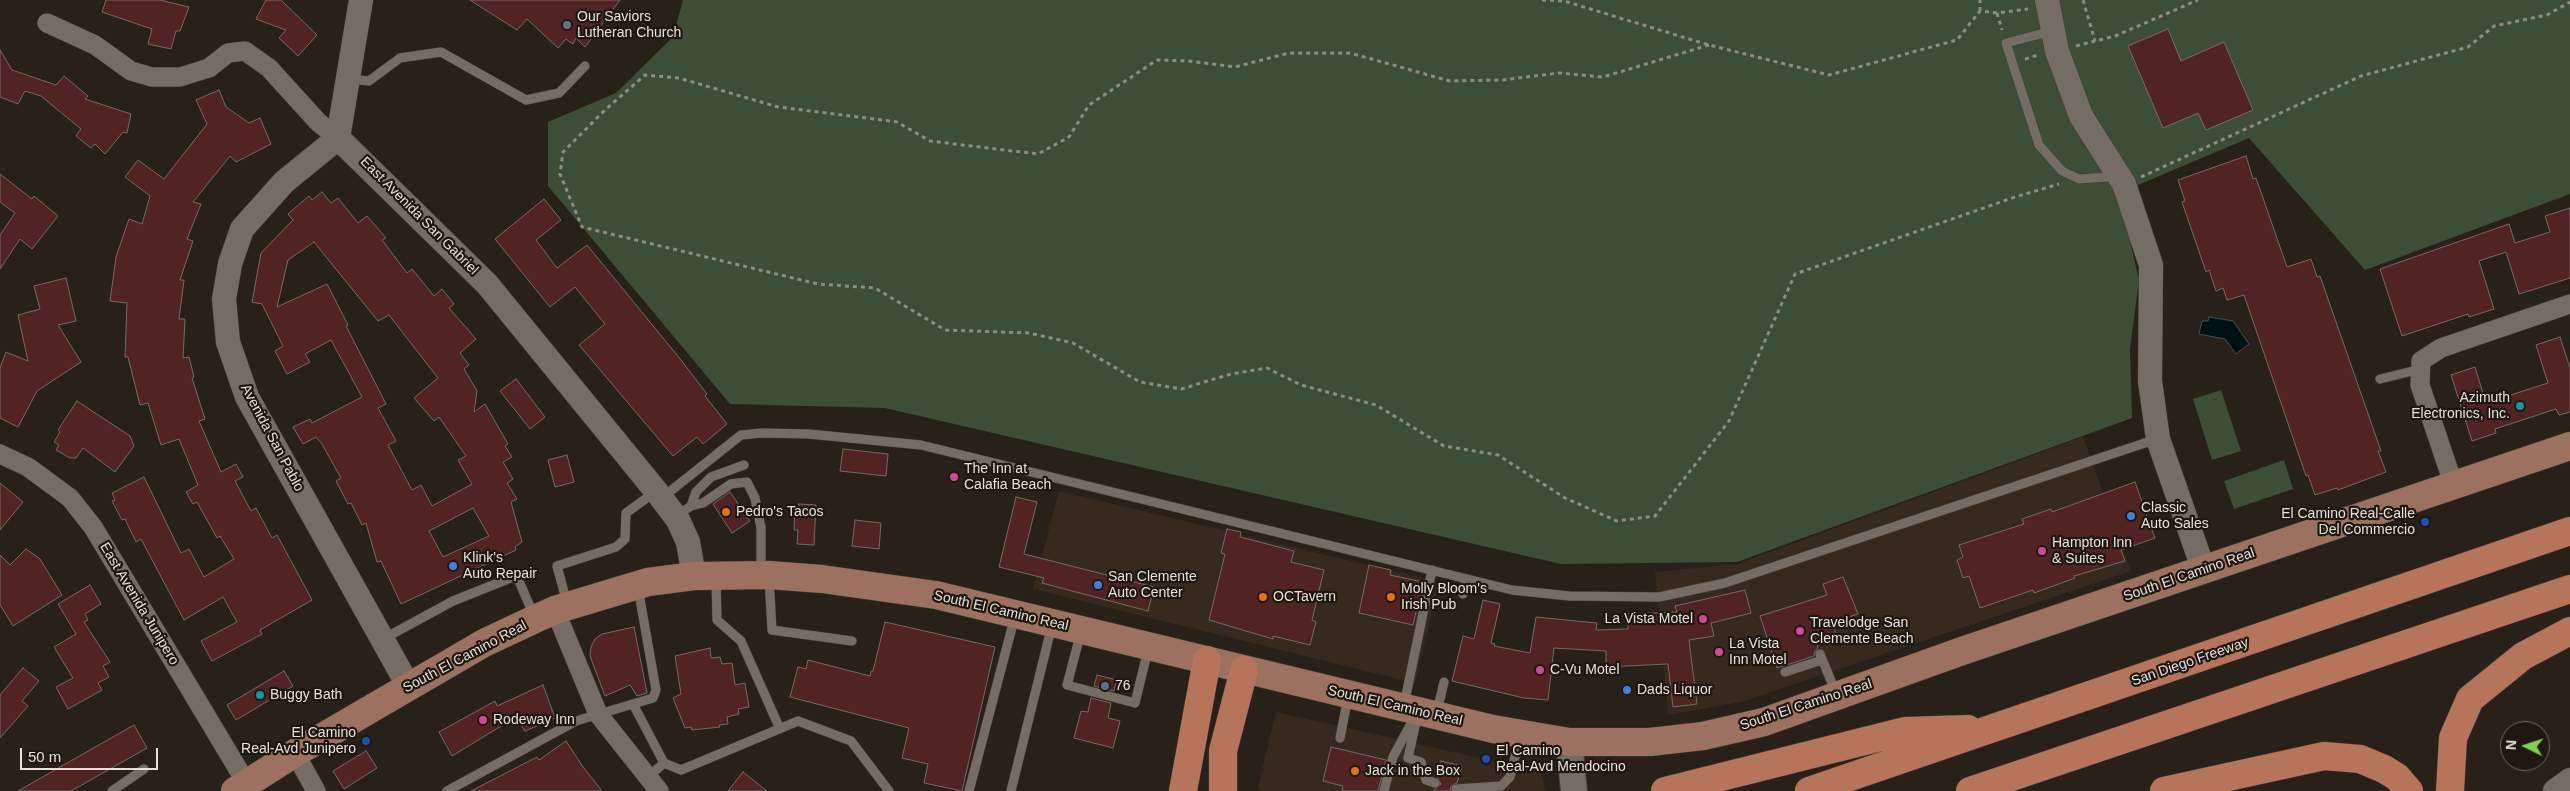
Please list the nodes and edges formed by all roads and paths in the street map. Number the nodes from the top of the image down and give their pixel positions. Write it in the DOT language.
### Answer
graph roads {
  1 [pos="361,0"];
  2 [pos="1542,0"];
  3 [pos="1980,0"];
  4 [pos="2083,0"];
  5 [pos="2198,0"];
  6 [pos="2570,2"];
  7 [pos="2047,4"];
  8 [pos="1980,11"];
  9 [pos="1997,13"];
  10 [pos="48,23"];
  11 [pos="2054,41"];
  12 [pos="2095,41"];
  13 [pos="2006,43"];
  14 [pos="1709,45"];
  15 [pos="2012,62"];
  16 [pos="585,66"];
  17 [pos="347,78"];
  18 [pos="338,138"];
  19 [pos="2121,178"];
  20 [pos="2079,179"];
  21 [pos="2570,304"];
  22 [pos="2420,369"];
  23 [pos="2380,379"];
  24 [pos="2158,439"];
  25 [pos="2570,446"];
  26 [pos="0,454"];
  27 [pos="744,465"];
  28 [pos="2454,486"];
  29 [pos="671,503"];
  30 [pos="2570,531"];
  31 [pos="1432,570"];
  32 [pos="2204,570"];
  33 [pos="765,575"];
  34 [pos="705,576"];
  35 [pos="1466,578"];
  36 [pos="638,585"];
  37 [pos="2570,589"];
  38 [pos="1463,594"];
  39 [pos="553,611"];
  40 [pos="1015,614"];
  41 [pos="1052,622"];
  42 [pos="1082,629"];
  43 [pos="2570,631"];
  44 [pos="383,639"];
  45 [pos="852,641"];
  46 [pos="1149,646"];
  47 [pos="1207,660"];
  48 [pos="1244,670"];
  49 [pos="1785,672"];
  50 [pos="1444,682"];
  51 [pos="409,687"];
  52 [pos="1349,695"];
  53 [pos="1837,696"];
  54 [pos="633,704"];
  55 [pos="1420,711"];
  56 [pos="598,714"];
  57 [pos="1997,728"];
  58 [pos="780,729"];
  59 [pos="1521,734"];
  60 [pos="1340,738"];
  61 [pos="1569,742"];
  62 [pos="295,753"];
  63 [pos="664,763"];
  64 [pos="144,769"];
  65 [pos="2570,780"];
  66 [pos="1435,783"];
  67 [pos="653,784"];
  68 [pos="241,787"];
  69 [pos="1456,789"];
  70 [pos="1573,790"];
  71 [pos="112,791"];
  72 [pos="316,791"];
  73 [pos="447,791"];
  74 [pos="889,791"];
  75 [pos="969,791"];
  76 [pos="1011,791"];
  77 [pos="1183,791"];
  78 [pos="1223,791"];
  79 [pos="1384,791"];
  80 [pos="1665,791"];
  81 [pos="1809,791"];
  82 [pos="1970,791"];
  83 [pos="2164,791"];
  84 [pos="2409,791"];
  85 [pos="2450,791"];
  86 [pos="2555,791"];
  1 -- 17 [label="street"];
  2 -- 14 [label="path"];
  3 -- 8 [label="path"];
  4 -- 12 [label="path"];
  5 -- 12 [label="path"];
  6 -- 19 [label="path"];
  7 -- 9 [label="path"];
  7 -- 11 [label="street"];
  8 -- 9 [label="path"];
  8 -- 14 [label="path"];
  9 -- 13 [label="path"];
  10 -- 18 [label="street, East Avenida San Gabriel"];
  11 -- 12 [label="path"];
  11 -- 13 [label="lane"];
  11 -- 15 [label="path"];
  11 -- 19 [label="street"];
  13 -- 15 [label="lane"];
  14 -- 20 [label="path"];
  15 -- 20 [label="lane"];
  16 -- 17 [label="lane"];
  17 -- 18 [label="street"];
  18 -- 29 [label="street, East Avenida San Gabriel"];
  18 -- 44 [label="street, Avenida San Pablo"];
  19 -- 20 [label="lane"];
  19 -- 24 [label="street"];
  21 -- 22 [label="street"];
  22 -- 23 [label="lane"];
  22 -- 28 [label="street"];
  24 -- 32 [label="street"];
  24 -- 35 [label="lane"];
  25 -- 28 [label="main road, South El Camino Real"];
  26 -- 68 [label="street, East Avenida Junipero"];
  27 -- 29 [label="lane"];
  28 -- 32 [label="main road, South El Camino Real"];
  29 -- 31 [label="lane"];
  29 -- 33 [label="lane"];
  29 -- 34 [label="street, East Avenida San Gabriel"];
  29 -- 39 [label="lane"];
  30 -- 57 [label="highway, San Diego Freeway"];
  31 -- 35 [label="lane"];
  31 -- 55 [label="lane"];
  32 -- 53 [label="main road, South El Camino Real"];
  33 -- 34 [label="main road, South El Camino Real"];
  33 -- 40 [label="main road, South El Camino Real"];
  33 -- 45 [label="lane"];
  34 -- 36 [label="main road, South El Camino Real"];
  34 -- 58 [label="lane"];
  35 -- 38 [label="lane"];
  36 -- 39 [label="main road, South El Camino Real"];
  36 -- 54 [label="lane"];
  37 -- 82 [label="highway"];
  39 -- 44 [label="lane"];
  39 -- 51 [label="main road, South El Camino Real"];
  39 -- 56 [label="street"];
  40 -- 41 [label="main road, South El Camino Real"];
  40 -- 75 [label="lane"];
  41 -- 42 [label="main road, South El Camino Real"];
  41 -- 76 [label="lane"];
  42 -- 46 [label="main road, South El Camino Real"];
  42 -- 46 [label="lane"];
  43 -- 85 [label="highway"];
  44 -- 51 [label="street, Avenida San Pablo"];
  46 -- 47 [label="main road, South El Camino Real"];
  47 -- 48 [label="main road, South El Camino Real"];
  47 -- 77 [label="highway"];
  48 -- 52 [label="main road, South El Camino Real"];
  48 -- 78 [label="highway"];
  49 -- 53 [label="lane"];
  50 -- 55 [label="lane"];
  51 -- 62 [label="main road, South El Camino Real"];
  52 -- 55 [label="main road, South El Camino Real"];
  52 -- 60 [label="lane"];
  53 -- 61 [label="main road, South El Camino Real"];
  54 -- 56 [label="lane"];
  54 -- 63 [label="lane"];
  55 -- 59 [label="main road, South El Camino Real"];
  55 -- 66 [label="lane"];
  55 -- 79 [label="lane"];
  56 -- 67 [label="street"];
  56 -- 73 [label="lane"];
  57 -- 80 [label="highway"];
  57 -- 81 [label="highway, San Diego Freeway"];
  58 -- 63 [label="lane"];
  58 -- 74 [label="lane"];
  59 -- 61 [label="main road, South El Camino Real"];
  59 -- 69 [label="lane"];
  61 -- 70 [label="main road"];
  62 -- 68 [label="main road, South El Camino Real"];
  62 -- 72 [label="street"];
  63 -- 67 [label="lane"];
  64 -- 71 [label="lane"];
  65 -- 86 [label="street"];
  83 -- 84 [label="highway"];
}
